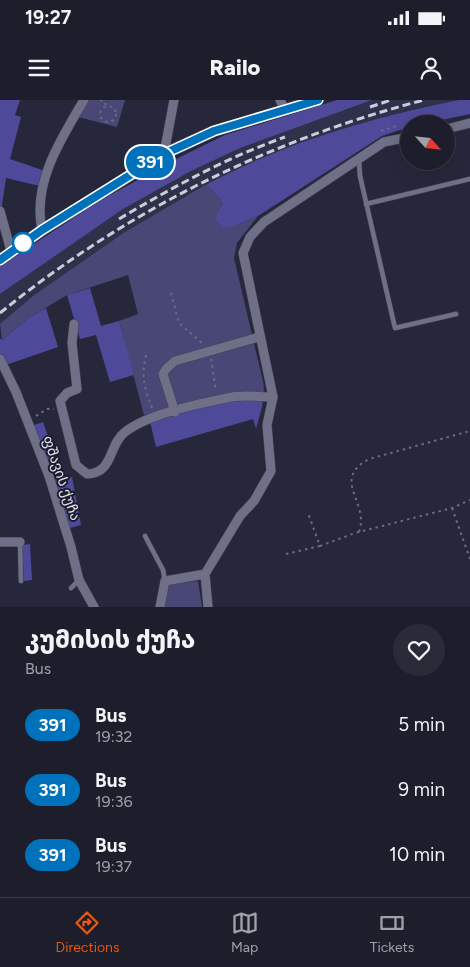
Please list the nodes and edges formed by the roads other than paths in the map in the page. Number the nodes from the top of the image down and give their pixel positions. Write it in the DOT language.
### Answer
graph roads {
  1 [pos="84,100"];
  2 [pos="174,100"];
  3 [pos="318,100"];
  4 [pos="283,105"];
  5 [pos="470,123"];
  6 [pos="455,126"];
  7 [pos="400,139"];
  8 [pos="164,154"];
  9 [pos="359,160"];
  10 [pos="470,179"];
  11 [pos="366,204"];
  12 [pos="0,211"];
  13 [pos="42,230"];
  14 [pos="11,251"];
  15 [pos="0,260"];
  16 [pos="456,314"];
  17 [pos="74,324"];
  18 [pos="259,337"];
  19 [pos="0,359"];
  20 [pos="273,397"];
  21 [pos="174,412"];
  22 [pos="145,536"];
  23 [pos="0,542"];
  24 [pos="20,542"];
  25 [pos="205,574"];
  26 [pos="79,580"];
  27 [pos="21,581"];
  28 [pos="165,581"];
  29 [pos="71,588"];
  30 [pos="94,607"];
  31 [pos="160,607"];
  32 [pos="208,607"];
  1 -- 13 [label="street"];
  2 -- 8 [label="street"];
  3 -- 4 [label="street"];
  4 -- 8 [label="street"];
  5 -- 6 [label="street"];
  7 -- 9 [label="street"];
  8 -- 13 [label="street"];
  9 -- 11 [label="lane"];
  9 -- 18 [label="street"];
  10 -- 11 [label="lane"];
  11 -- 16 [label="lane"];
  12 -- 14 [label="street"];
  13 -- 14 [label="street"];
  14 -- 15 [label="street"];
  17 -- 21 [label="street"];
  18 -- 20 [label="street"];
  18 -- 21 [label="street"];
  19 -- 26 [label="street, ფშავის ქუჩა"];
  20 -- 21 [label="street"];
  20 -- 25 [label="street"];
  22 -- 28 [label="lane"];
  23 -- 24 [label="street"];
  24 -- 27 [label="lane"];
  25 -- 28 [label="street"];
  25 -- 32 [label="street"];
  26 -- 29 [label="lane"];
  26 -- 30 [label="street, ფშავის ქუჩა"];
  28 -- 31 [label="street"];
}
